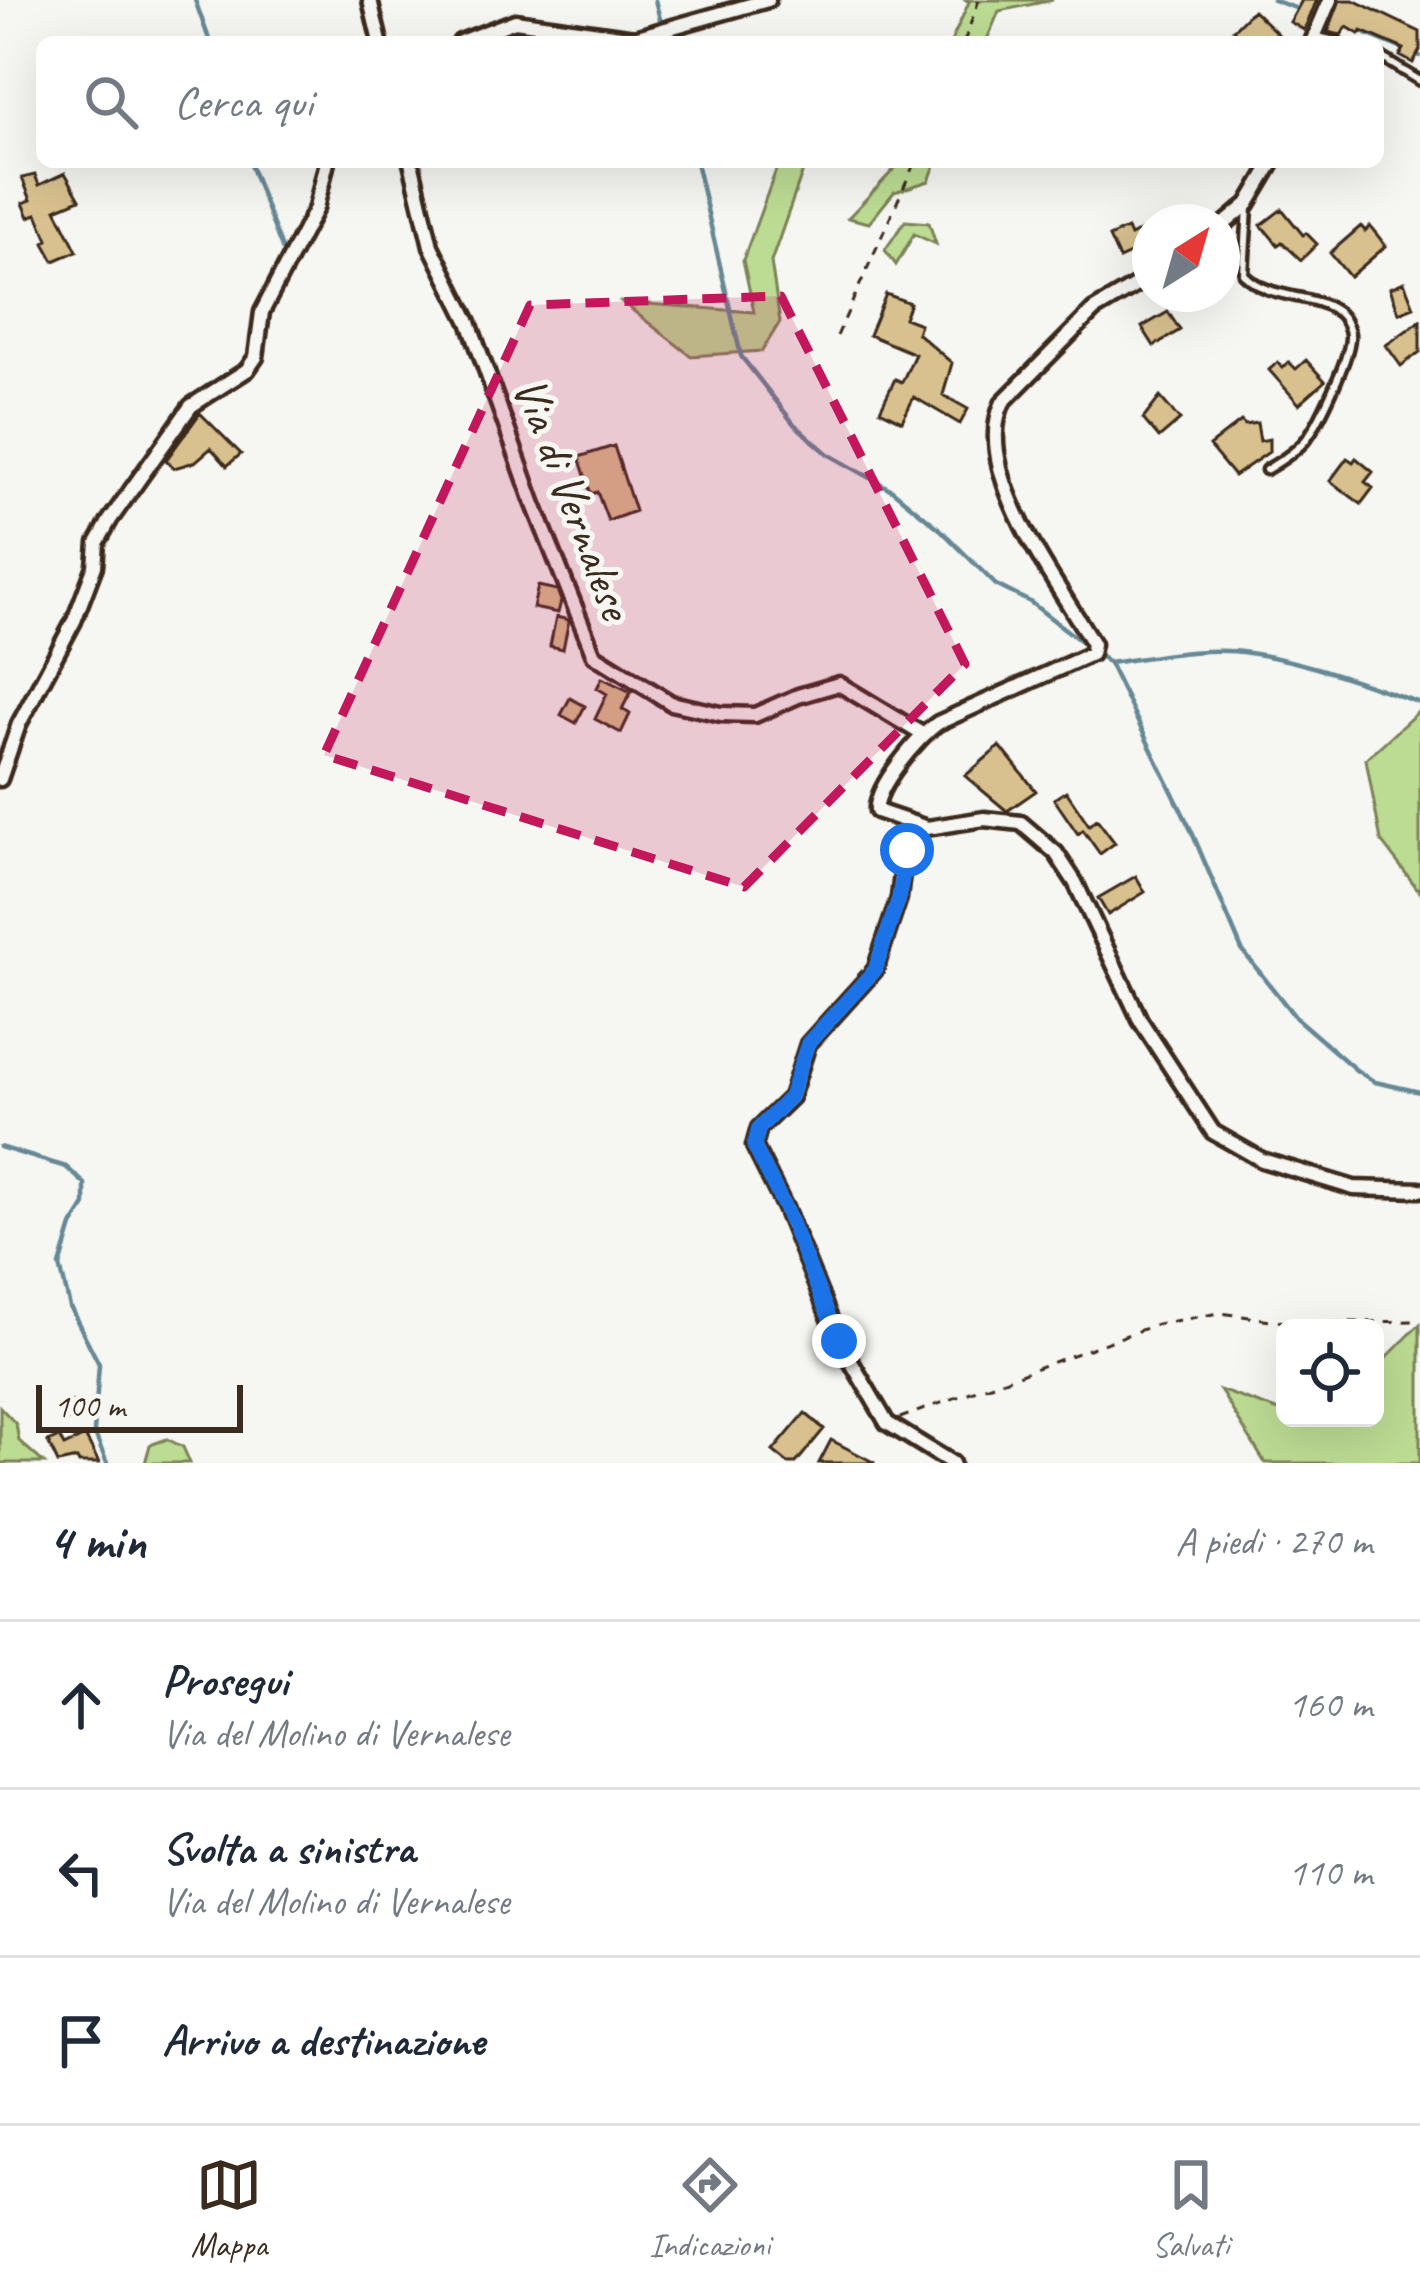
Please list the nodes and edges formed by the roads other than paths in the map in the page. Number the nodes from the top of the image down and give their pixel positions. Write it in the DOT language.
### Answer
graph roads {
  1 [pos="370,0"];
  2 [pos="768,0"];
  3 [pos="1330,0"];
  4 [pos="379,36"];
  5 [pos="476,36"];
  6 [pos="620,36"];
  7 [pos="641,36"];
  8 [pos="1314,36"];
  9 [pos="1384,59"];
  10 [pos="1420,80"];
  11 [pos="326,168"];
  12 [pos="412,168"];
  13 [pos="1269,168"];
  14 [pos="1248,203"];
  15 [pos="1240,210"];
  16 [pos="1132,288"];
  17 [pos="1266,470"];
  18 [pos="922,734"];
  19 [pos="0,779"];
  20 [pos="908,825"];
  21 [pos="1420,1190"];
  22 [pos="952,1463"];
  1 -- 4 [label="street"];
  2 -- 7 [label="street"];
  3 -- 8 [label="street"];
  5 -- 6 [label="street"];
  9 -- 10 [label="lane"];
  11 -- 19 [label="street"];
  12 -- 18 [label="street, Via di Vernalese"];
  13 -- 14 [label="street"];
  14 -- 15 [label="street"];
  14 -- 17 [label="lane"];
  16 -- 18 [label="street"];
  18 -- 20 [label="street"];
  20 -- 21 [label="street"];
  20 -- 22 [label="street"];
}
